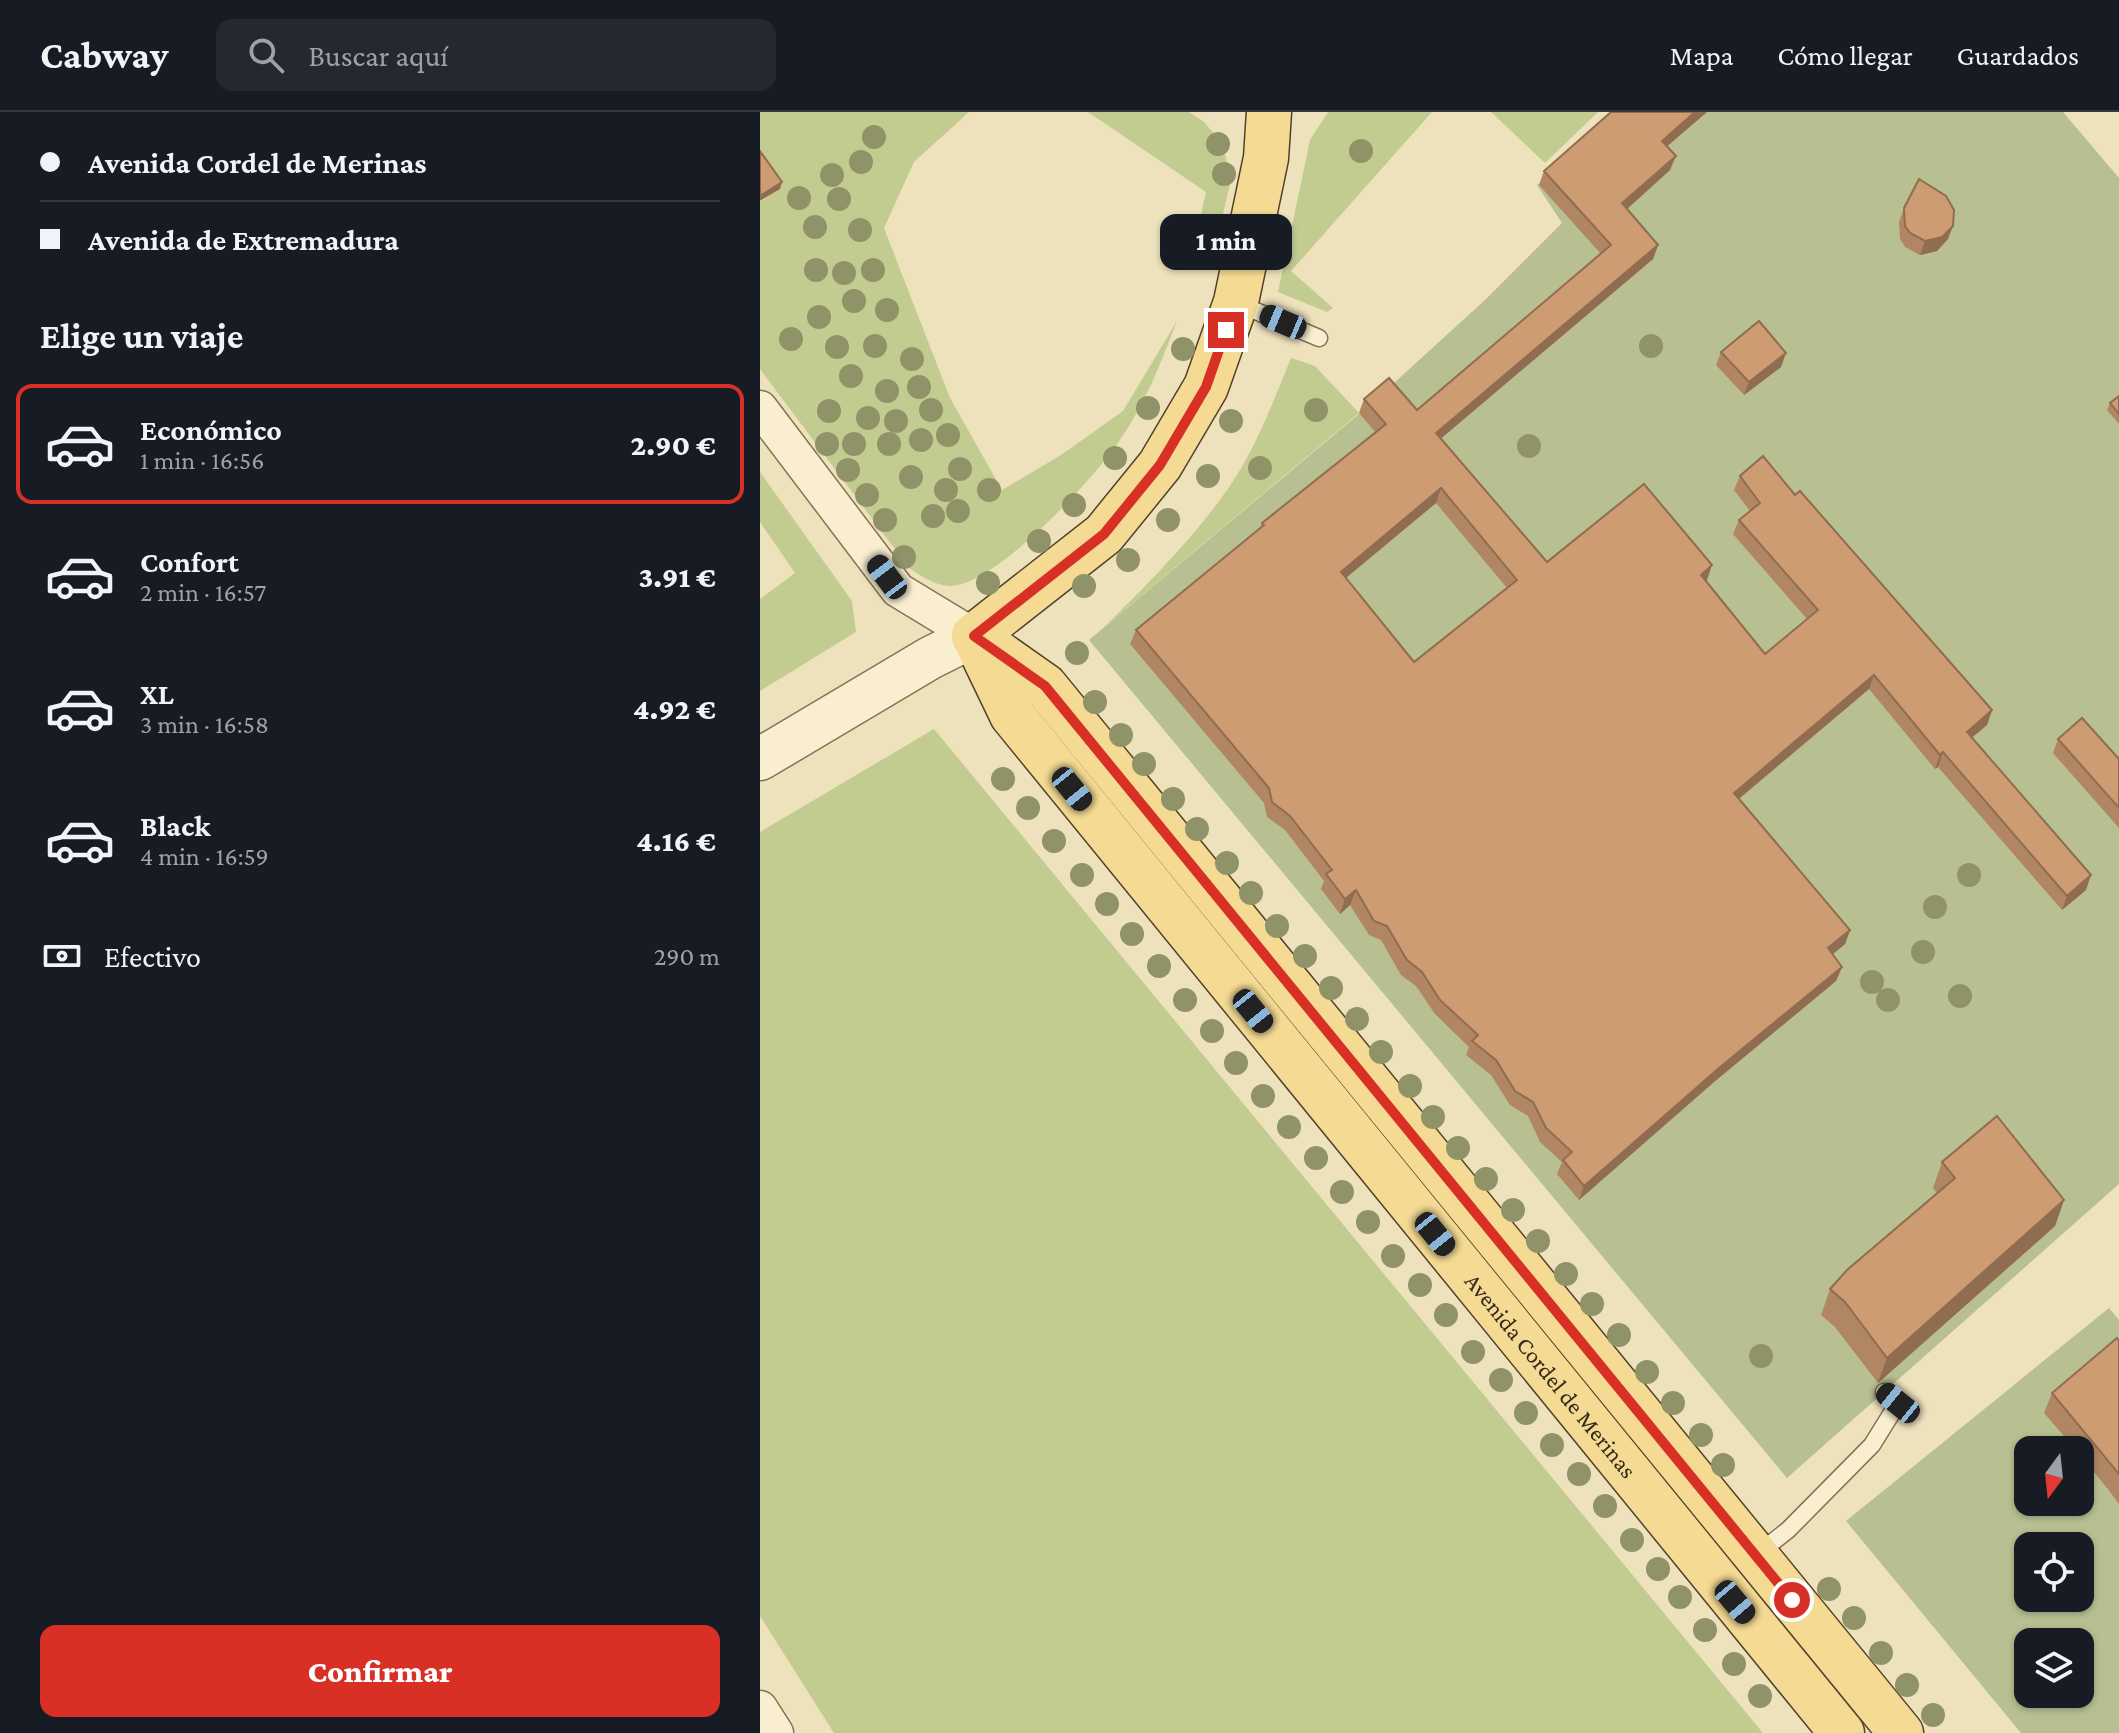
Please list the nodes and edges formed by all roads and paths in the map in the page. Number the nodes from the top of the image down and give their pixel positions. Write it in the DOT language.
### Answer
graph roads {
  1 [pos="1269,112"];
  2 [pos="1236,302"];
  3 [pos="1319,338"];
  4 [pos="760,408"];
  5 [pos="974,636"];
  6 [pos="760,759"];
  7 [pos="1884,1392"];
  8 [pos="1736,1567"];
  9 [pos="760,1708"];
  10 [pos="776,1733"];
  11 [pos="1842,1733"];
  12 [pos="1901,1733"];
  1 -- 2 [label="main road"];
  2 -- 3 [label="lane"];
  2 -- 5 [label="main road"];
  4 -- 5 [label="street"];
  5 -- 6 [label="street"];
  5 -- 8 [label="main road, Avenida Cordel de Merinas"];
  7 -- 8 [label="lane"];
  8 -- 11 [label="main road, Avenida Cordel de Merinas"];
  8 -- 12 [label="main road, Avenida Cordel de Merinas"];
  9 -- 10 [label="street"];
}
